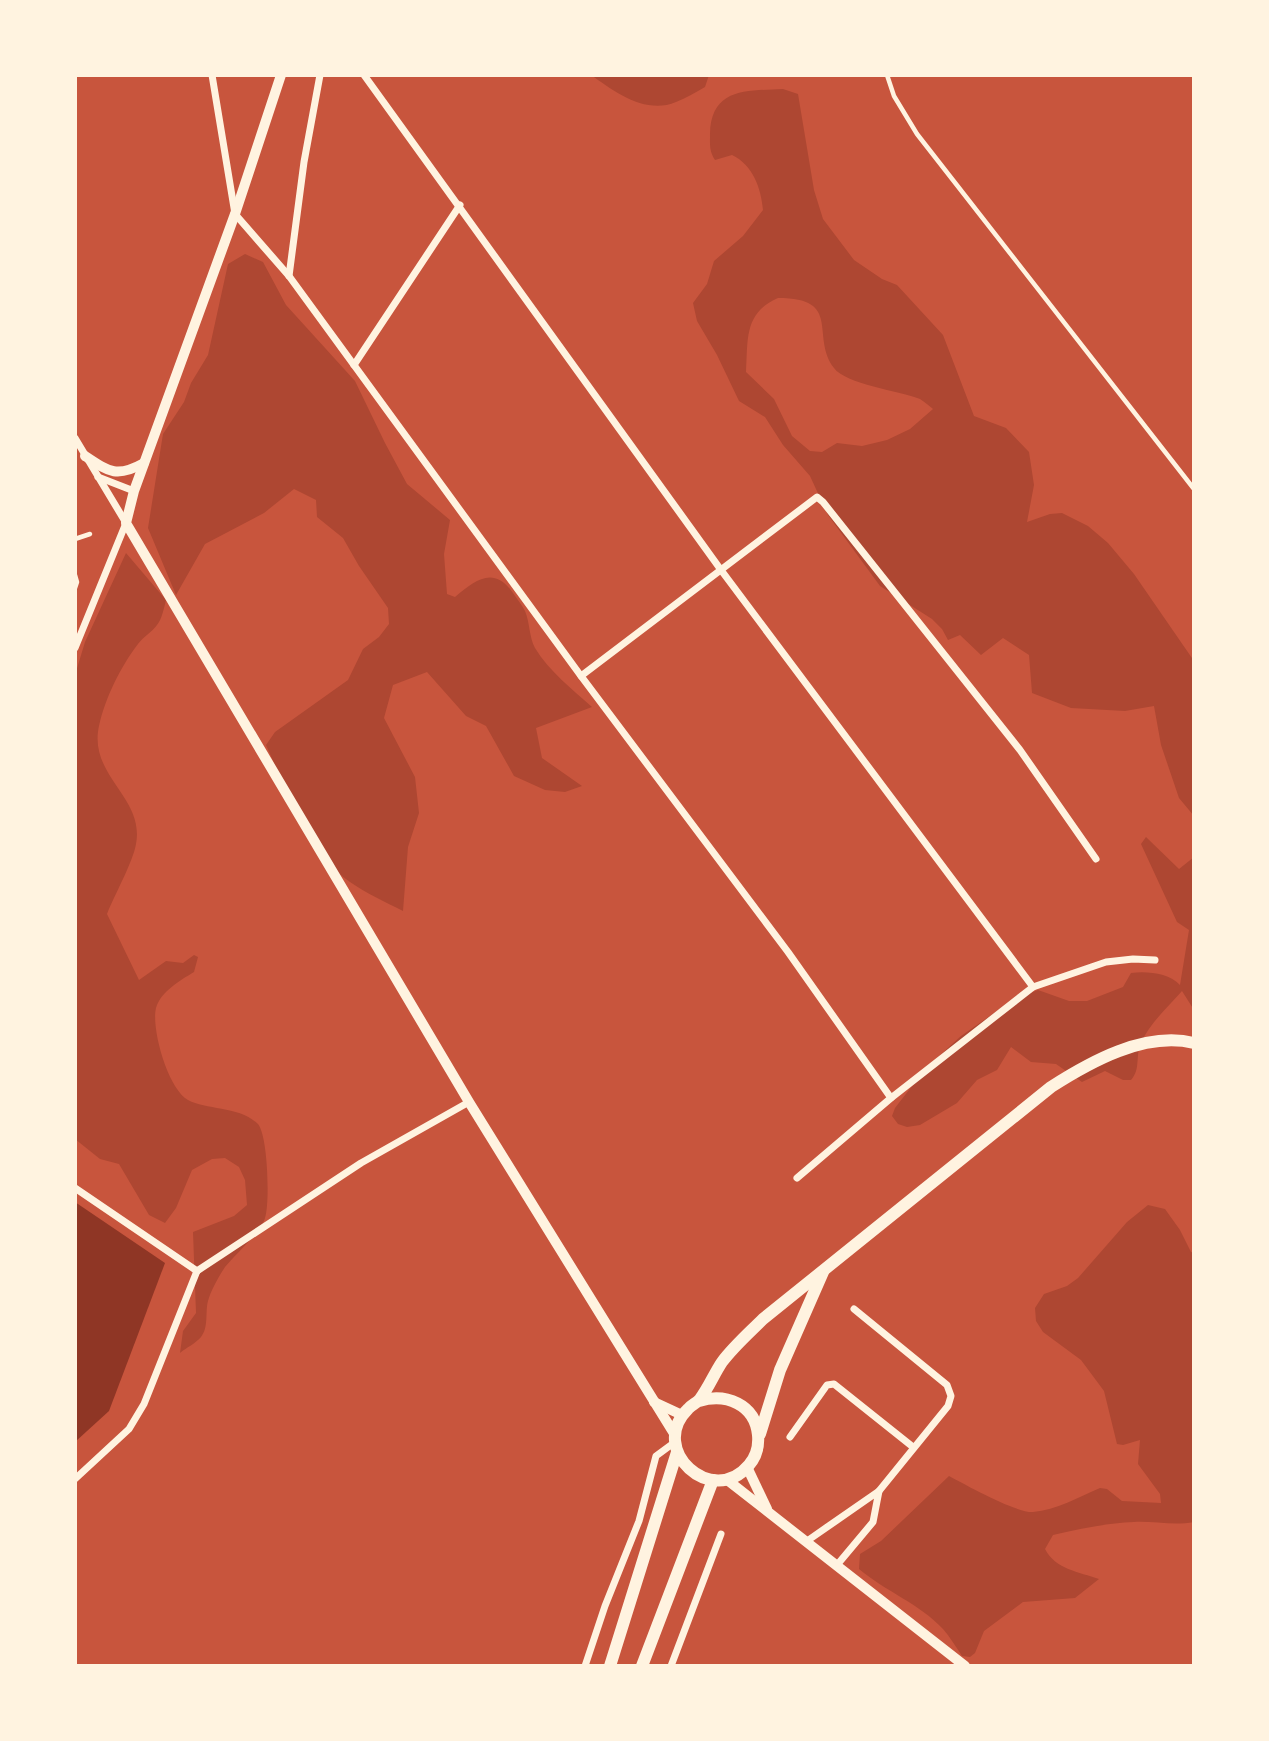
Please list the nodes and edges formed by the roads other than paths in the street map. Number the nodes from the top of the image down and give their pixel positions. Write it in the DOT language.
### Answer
graph roads {
  1 [pos="212,75"];
  2 [pos="281,75"];
  3 [pos="320,75"];
  4 [pos="364,75"];
  5 [pos="887,75"];
  6 [pos="460,205"];
  7 [pos="235,214"];
  8 [pos="289,276"];
  9 [pos="354,365"];
  10 [pos="75,438"];
  11 [pos="85,456"];
  12 [pos="144,463"];
  13 [pos="97,477"];
  14 [pos="1194,489"];
  15 [pos="134,491"];
  16 [pos="126,523"];
  17 [pos="90,534"];
  18 [pos="75,539"];
  19 [pos="721,570"];
  20 [pos="75,575"];
  21 [pos="75,588"];
  22 [pos="75,648"];
  23 [pos="581,676"];
  24 [pos="1096,859"];
  25 [pos="1155,960"];
  26 [pos="1033,988"];
  27 [pos="1194,1043"];
  28 [pos="891,1098"];
  29 [pos="469,1102"];
  30 [pos="797,1178"];
  31 [pos="75,1188"];
  32 [pos="824,1268"];
  33 [pos="197,1271"];
  34 [pos="853,1309"];
  35 [pos="699,1401"];
  36 [pos="654,1402"];
  37 [pos="682,1415"];
  38 [pos="758,1437"];
  39 [pos="790,1437"];
  40 [pos="676,1443"];
  41 [pos="913,1447"];
  42 [pos="747,1467"];
  43 [pos="75,1479"];
  44 [pos="720,1480"];
  45 [pos="879,1491"];
  46 [pos="768,1510"];
  47 [pos="721,1534"];
  48 [pos="807,1541"];
  49 [pos="837,1565"];
  50 [pos="586,1666"];
  51 [pos="610,1666"];
  52 [pos="642,1666"];
  53 [pos="671,1666"];
  54 [pos="965,1666"];
  1 -- 7 [label="street"];
  2 -- 7 [label="main road"];
  3 -- 8 [label="street"];
  4 -- 6 [label="street"];
  5 -- 14 [label="lane"];
  6 -- 9 [label="street"];
  6 -- 19 [label="street"];
  7 -- 8 [label="street"];
  7 -- 12 [label="main road"];
  8 -- 9 [label="street"];
  9 -- 23 [label="street"];
  10 -- 11 [label="street"];
  11 -- 12 [label="main road"];
  11 -- 13 [label="street"];
  12 -- 15 [label="main road"];
  13 -- 15 [label="street"];
  13 -- 16 [label="street"];
  15 -- 16 [label="main road"];
  16 -- 22 [label="street"];
  16 -- 29 [label="main road"];
  17 -- 18 [label="lane"];
  19 -- 23 [label="street"];
  19 -- 24 [label="street"];
  19 -- 26 [label="street"];
  20 -- 21 [label="lane"];
  23 -- 28 [label="street"];
  25 -- 26 [label="street"];
  26 -- 28 [label="street"];
  27 -- 32 [label="main road"];
  28 -- 30 [label="street"];
  29 -- 33 [label="street"];
  29 -- 36 [label="main road"];
  31 -- 33 [label="street"];
  32 -- 35 [label="main road"];
  32 -- 38 [label="main road"];
  33 -- 43 [label="street"];
  34 -- 41 [label="street"];
  35 -- 37 [label="main road"];
  35 -- 38 [label="main road"];
  36 -- 37 [label="main road"];
  36 -- 40 [label="main road"];
  37 -- 40 [label="main road"];
  38 -- 42 [label="main road"];
  39 -- 41 [label="street"];
  40 -- 44 [label="main road"];
  40 -- 50 [label="street"];
  40 -- 51 [label="main road"];
  41 -- 45 [label="street"];
  42 -- 44 [label="main road"];
  42 -- 46 [label="street"];
  44 -- 46 [label="street"];
  44 -- 52 [label="main road"];
  45 -- 48 [label="street"];
  45 -- 49 [label="street"];
  46 -- 48 [label="street"];
  47 -- 53 [label="street"];
  48 -- 49 [label="street"];
  49 -- 54 [label="street"];
}
